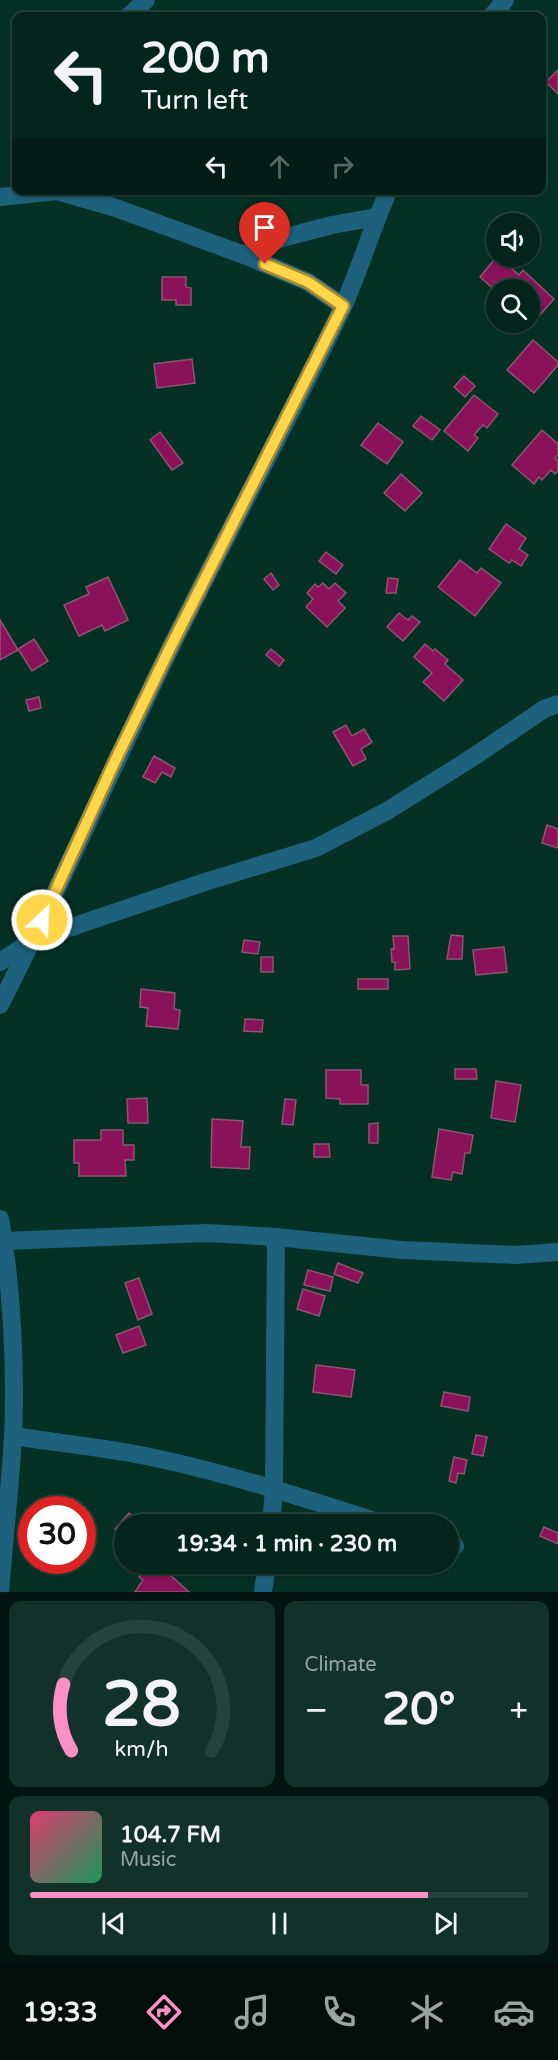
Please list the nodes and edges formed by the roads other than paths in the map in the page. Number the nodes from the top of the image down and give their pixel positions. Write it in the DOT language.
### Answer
graph roads {
  1 [pos="146,0"];
  2 [pos="505,0"];
  3 [pos="133,12"];
  4 [pos="495,12"];
  5 [pos="19,195"];
  6 [pos="71,195"];
  7 [pos="387,195"];
  8 [pos="0,197"];
  9 [pos="377,217"];
  10 [pos="244,255"];
  11 [pos="343,306"];
  12 [pos="558,704"];
  13 [pos="33,940"];
  14 [pos="0,962"];
  15 [pos="0,1005"];
  16 [pos="0,1219"];
  17 [pos="276,1237"];
  18 [pos="4,1241"];
  19 [pos="558,1252"];
  20 [pos="13,1436"];
  21 [pos="274,1490"];
  22 [pos="272,1514"];
  23 [pos="352,1514"];
  24 [pos="266,1574"];
  25 [pos="0,1592"];
  26 [pos="264,1592"];
  1 -- 3 [label="street"];
  2 -- 4 [label="street"];
  5 -- 8 [label="street"];
  6 -- 10 [label="street"];
  7 -- 9 [label="street"];
  9 -- 10 [label="street"];
  9 -- 11 [label="street"];
  10 -- 11 [label="street"];
  11 -- 13 [label="street"];
  12 -- 13 [label="street"];
  13 -- 14 [label="street"];
  13 -- 15 [label="street"];
  16 -- 18 [label="street"];
  17 -- 18 [label="street"];
  17 -- 19 [label="street"];
  17 -- 21 [label="street"];
  18 -- 20 [label="street"];
  20 -- 21 [label="street"];
  20 -- 25 [label="street"];
  21 -- 22 [label="street"];
  21 -- 23 [label="street"];
  24 -- 26 [label="street"];
}
